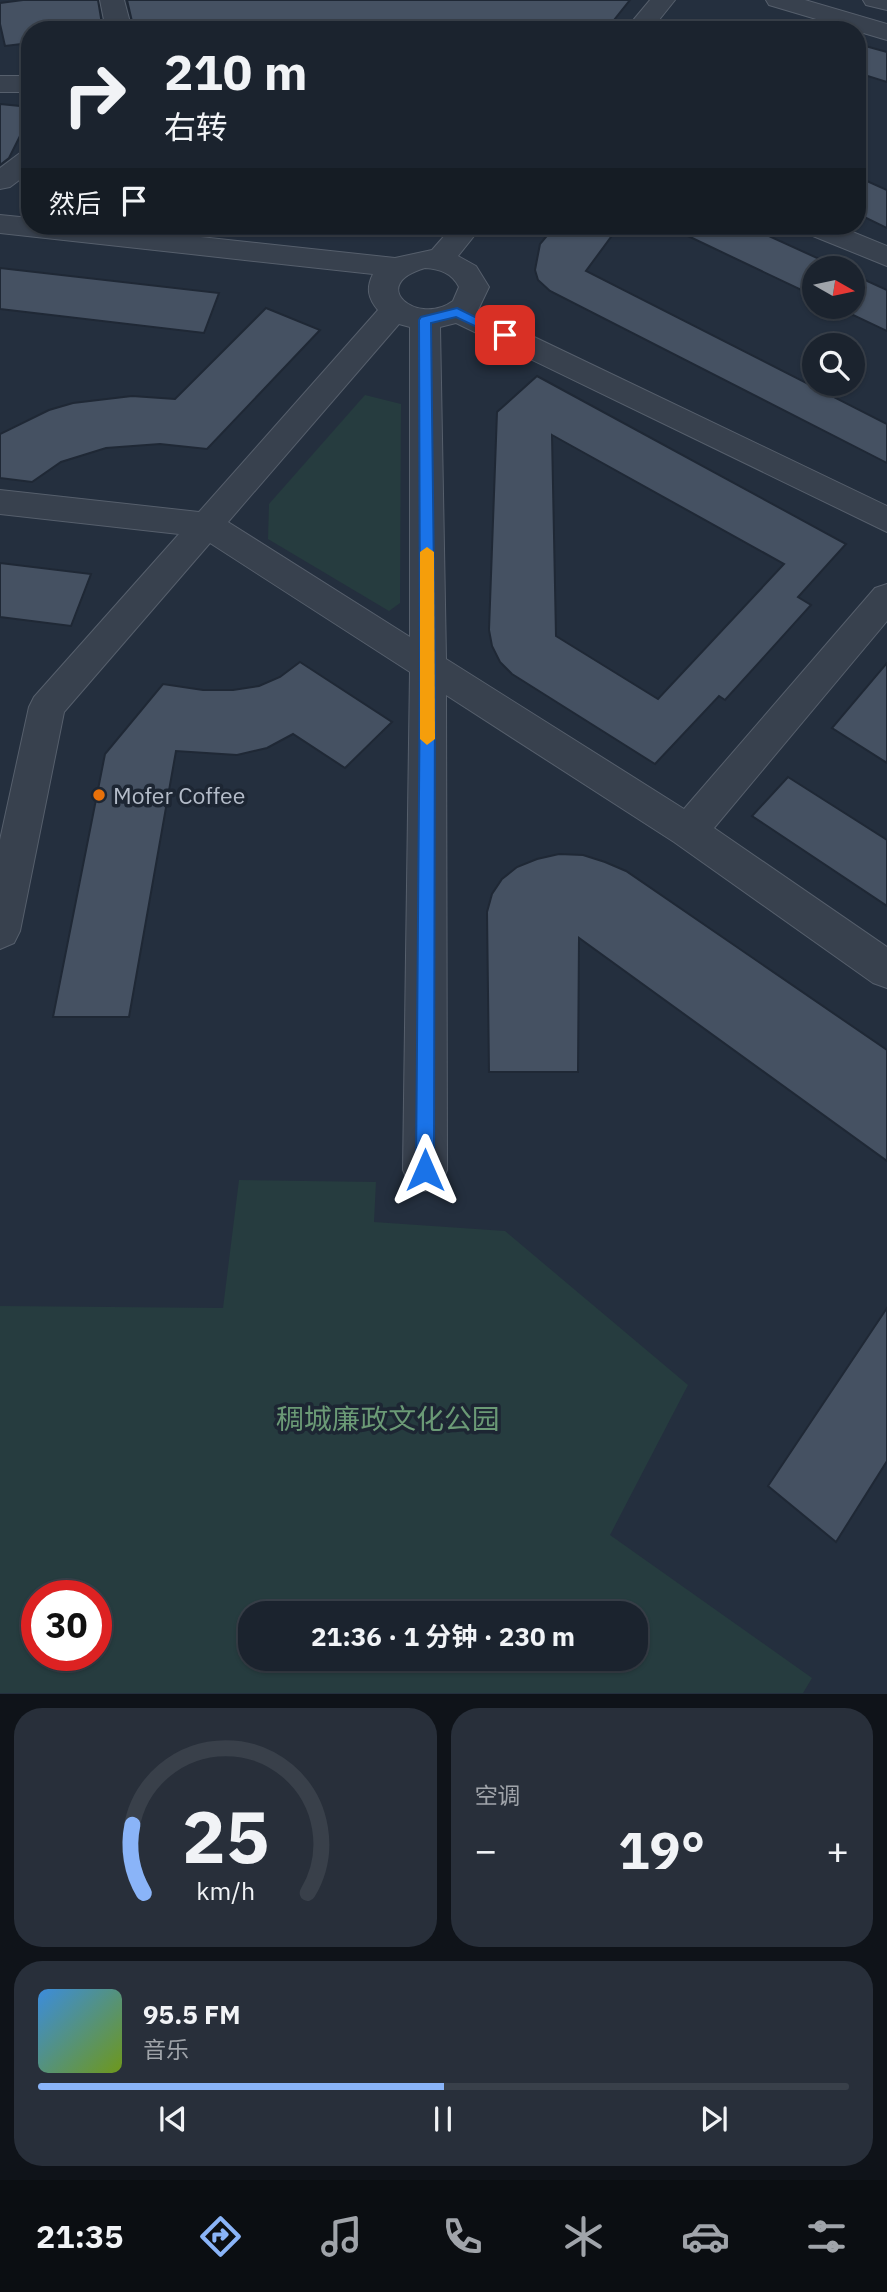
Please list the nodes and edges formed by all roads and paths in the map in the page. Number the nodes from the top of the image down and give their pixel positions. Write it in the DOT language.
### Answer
graph roads {
  1 [pos="112,0"];
  2 [pos="663,0"];
  3 [pos="778,0"];
  4 [pos="875,0"];
  5 [pos="887,3"];
  6 [pos="117,21"];
  7 [pos="645,21"];
  8 [pos="850,21"];
  9 [pos="866,26"];
  10 [pos="887,32"];
  11 [pos="0,84"];
  12 [pos="21,84"];
  13 [pos="21,166"];
  14 [pos="0,181"];
  15 [pos="0,224"];
  16 [pos="21,226"];
  17 [pos="98,235"];
  18 [pos="460,235"];
  19 [pos="834,235"];
  20 [pos="887,257"];
  21 [pos="302,258"];
  22 [pos="439,260"];
  23 [pos="396,267"];
  24 [pos="414,309"];
  25 [pos="0,502"];
  26 [pos="887,520"];
  27 [pos="207,525"];
  28 [pos="887,597"];
  29 [pos="428,665"];
  30 [pos="688,831"];
  31 [pos="0,931"];
  32 [pos="887,970"];
  33 [pos="425,1170"];
  1 -- 6 [label="street"];
  2 -- 7 [label="street"];
  3 -- 8 [label="street"];
  4 -- 5 [label="street"];
  9 -- 10 [label="street"];
  11 -- 12 [label="street"];
  13 -- 14 [label="street"];
  15 -- 16 [label="street"];
  17 -- 21 [label="street"];
  18 -- 22 [label="street"];
  19 -- 20 [label="street"];
  21 -- 23 [label="street"];
  21 -- 24 [label="street"];
  22 -- 23 [label="street"];
  22 -- 24 [label="street"];
  23 -- 24 [label="street"];
  24 -- 26 [label="street"];
  24 -- 27 [label="street"];
  24 -- 29 [label="street"];
  25 -- 27 [label="street"];
  27 -- 29 [label="street"];
  27 -- 31 [label="street"];
  28 -- 30 [label="street"];
  29 -- 30 [label="street"];
  29 -- 33 [label="street"];
  30 -- 32 [label="street"];
}
